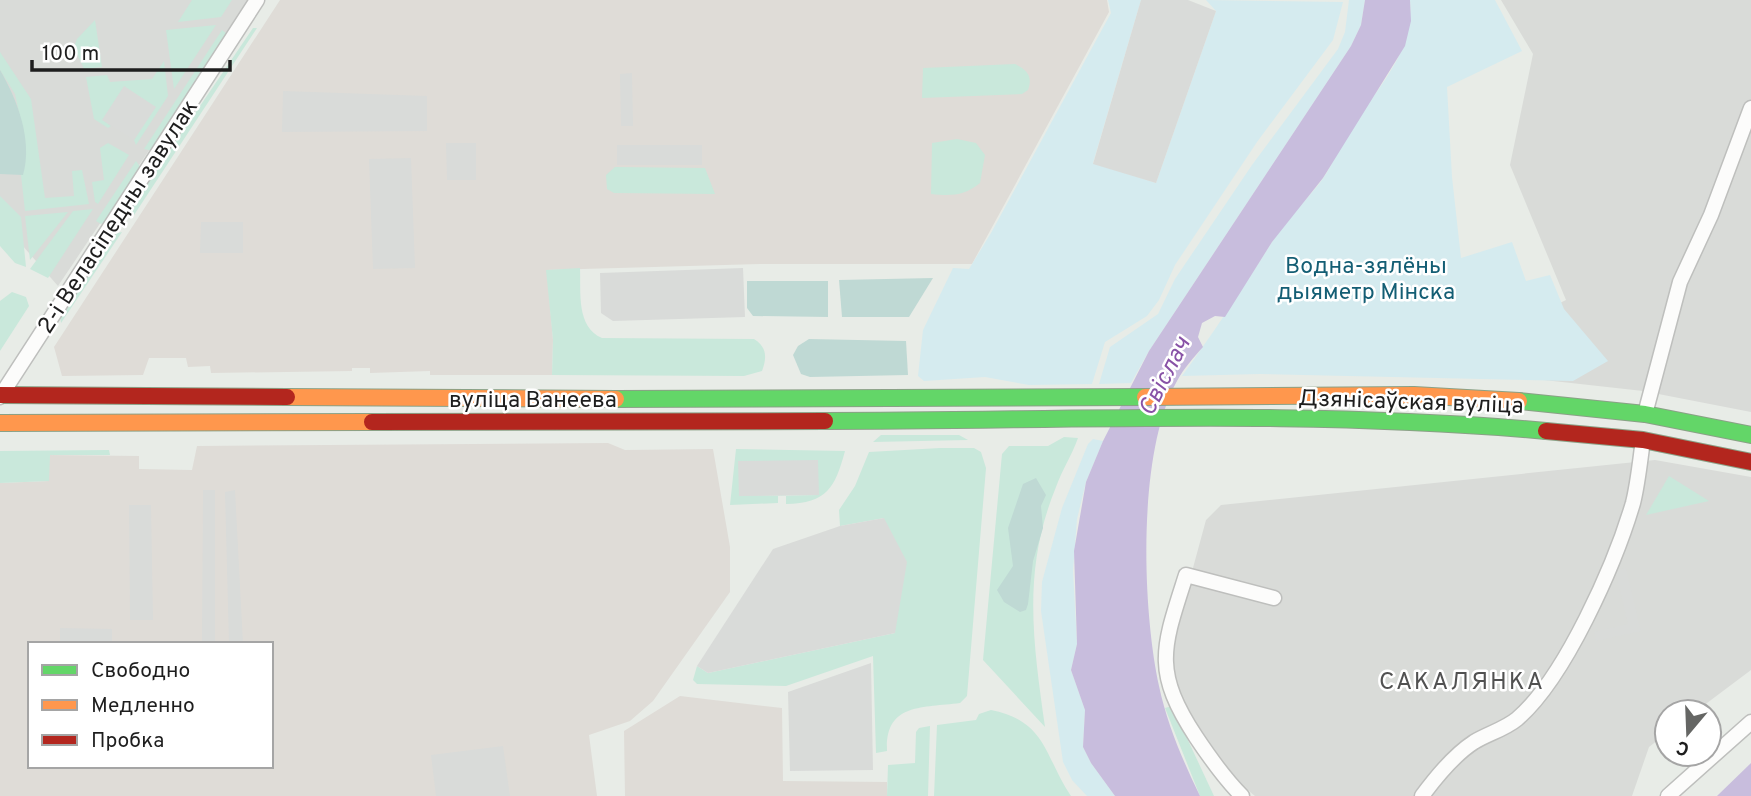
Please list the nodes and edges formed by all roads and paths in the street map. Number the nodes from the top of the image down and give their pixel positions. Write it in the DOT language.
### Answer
graph roads {
  1 [pos="257,0"];
  2 [pos="1751,108"];
  3 [pos="0,396"];
  4 [pos="1066,396"];
  5 [pos="170,397"];
  6 [pos="774,400"];
  7 [pos="1645,414"];
  8 [pos="1066,419"];
  9 [pos="773,421"];
  10 [pos="0,423"];
  11 [pos="169,424"];
  12 [pos="1751,435"];
  13 [pos="1643,440"];
  14 [pos="1751,461"];
  15 [pos="1274,598"];
  16 [pos="1751,722"];
  17 [pos="1242,796"];
  18 [pos="1422,796"];
  19 [pos="1668,796"];
  1 -- 3 [label="street, 2-і Веласіпедны завулак"];
  2 -- 7 [label="street"];
  3 -- 5 [label="main road, вуліца Ванеева"];
  4 -- 6 [label="main road, вуліца Ванеева"];
  4 -- 7 [label="main road, Дзянісаўская вуліца"];
  5 -- 6 [label="main road, вуліца Ванеева"];
  5 -- 11 [label="street"];
  6 -- 9 [label="street"];
  7 -- 12 [label="main road, Дзянісаўская вуліца"];
  8 -- 9 [label="main road, вуліца Ванеева"];
  8 -- 13 [label="main road, Дзянісаўская вуліца"];
  9 -- 11 [label="main road, вуліца Ванеева"];
  10 -- 11 [label="main road, вуліца Ванеева"];
  13 -- 14 [label="main road, Дзянісаўская вуліца"];
  13 -- 18 [label="street"];
  15 -- 17 [label="street"];
  16 -- 19 [label="street"];
}
